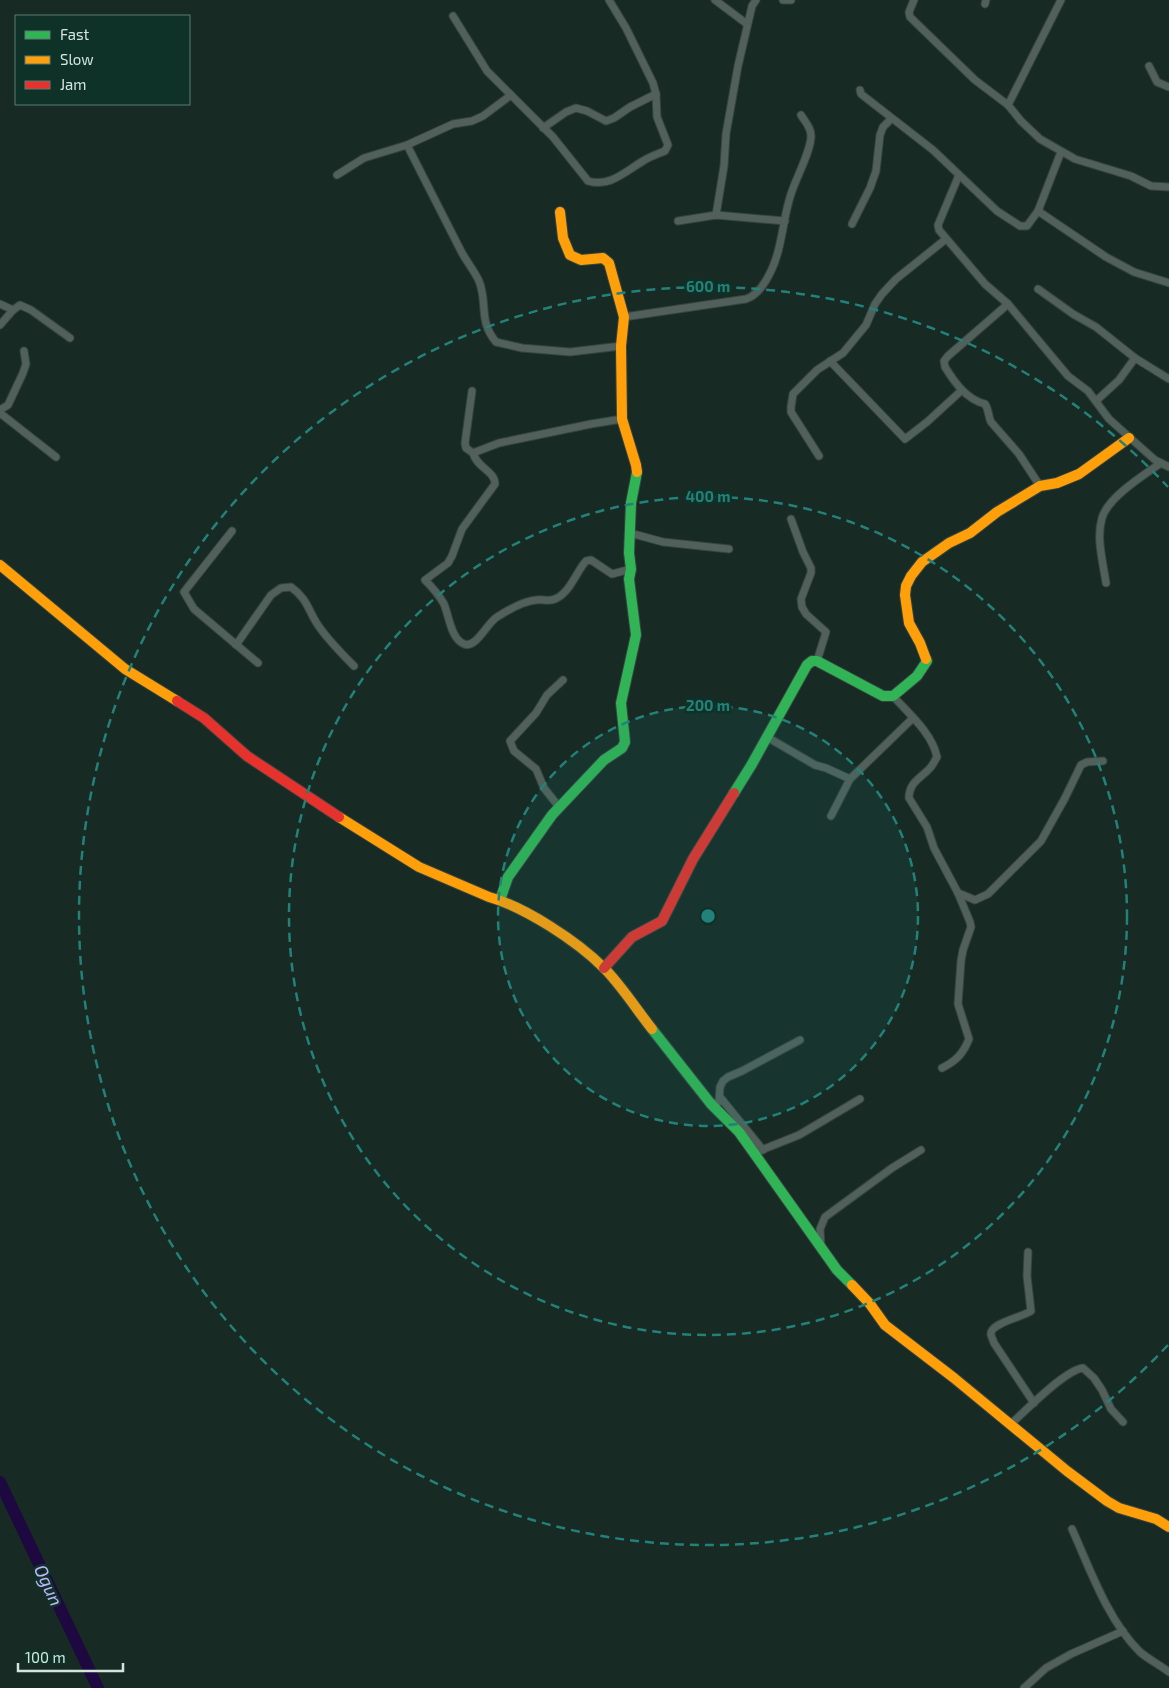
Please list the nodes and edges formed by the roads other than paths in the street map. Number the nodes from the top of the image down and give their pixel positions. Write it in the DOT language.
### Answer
graph roads {
  1 [pos="609,0"];
  2 [pos="715,0"];
  3 [pos="756,0"];
  4 [pos="783,0"];
  5 [pos="791,0"];
  6 [pos="914,0"];
  7 [pos="1061,0"];
  8 [pos="453,16"];
  9 [pos="747,24"];
  10 [pos="1149,66"];
  11 [pos="1169,87"];
  12 [pos="860,90"];
  13 [pos="656,94"];
  14 [pos="511,95"];
  15 [pos="1008,105"];
  16 [pos="801,116"];
  17 [pos="891,119"];
  18 [pos="543,128"];
  19 [pos="407,145"];
  20 [pos="1061,152"];
  21 [pos="959,174"];
  22 [pos="337,175"];
  23 [pos="1169,187"];
  24 [pos="1038,211"];
  25 [pos="560,212"];
  26 [pos="716,215"];
  27 [pos="678,221"];
  28 [pos="785,221"];
  29 [pos="852,224"];
  30 [pos="946,238"];
  31 [pos="1169,283"];
  32 [pos="1038,289"];
  33 [pos="0,304"];
  34 [pos="1008,304"];
  35 [pos="13,310"];
  36 [pos="624,317"];
  37 [pos="0,325"];
  38 [pos="70,338"];
  39 [pos="621,346"];
  40 [pos="24,351"];
  41 [pos="1135,358"];
  42 [pos="830,361"];
  43 [pos="1169,373"];
  44 [pos="1159,374"];
  45 [pos="1169,379"];
  46 [pos="962,390"];
  47 [pos="472,391"];
  48 [pos="1096,401"];
  49 [pos="0,412"];
  50 [pos="622,419"];
  51 [pos="1129,438"];
  52 [pos="473,453"];
  53 [pos="819,456"];
  54 [pos="56,457"];
  55 [pos="1161,463"];
  56 [pos="1169,467"];
  57 [pos="1040,486"];
  58 [pos="791,519"];
  59 [pos="232,531"];
  60 [pos="630,533"];
  61 [pos="729,549"];
  62 [pos="0,565"];
  63 [pos="632,569"];
  64 [pos="1106,583"];
  65 [pos="236,646"];
  66 [pos="817,661"];
  67 [pos="258,663"];
  68 [pos="354,666"];
  69 [pos="563,680"];
  70 [pos="893,696"];
  71 [pos="912,718"];
  72 [pos="767,737"];
  73 [pos="1103,761"];
  74 [pos="850,779"];
  75 [pos="559,807"];
  76 [pos="831,816"];
  77 [pos="958,893"];
  78 [pos="500,900"];
  79 [pos="604,968"];
  80 [pos="800,1040"];
  81 [pos="942,1068"];
  82 [pos="860,1099"];
  83 [pos="716,1100"];
  84 [pos="921,1150"];
  85 [pos="759,1152"];
  86 [pos="821,1248"];
  87 [pos="1028,1252"];
  88 [pos="1034,1403"];
  89 [pos="1123,1422"];
  90 [pos="1011,1424"];
  91 [pos="1169,1527"];
  92 [pos="1072,1529"];
  93 [pos="1123,1631"];
  94 [pos="1169,1672"];
  95 [pos="1024,1688"];
  1 -- 13 [label="street"];
  2 -- 9 [label="street"];
  3 -- 9 [label="street"];
  4 -- 5 [label="street"];
  6 -- 15 [label="street"];
  7 -- 15 [label="street"];
  8 -- 14 [label="street"];
  9 -- 26 [label="street"];
  10 -- 11 [label="street"];
  12 -- 17 [label="street"];
  13 -- 18 [label="street"];
  13 -- 18 [label="street"];
  14 -- 18 [label="street"];
  14 -- 19 [label="street"];
  15 -- 20 [label="street"];
  16 -- 28 [label="street"];
  17 -- 21 [label="street"];
  17 -- 29 [label="street"];
  19 -- 22 [label="street"];
  19 -- 39 [label="street"];
  20 -- 23 [label="street"];
  20 -- 24 [label="street"];
  21 -- 24 [label="street"];
  21 -- 30 [label="street"];
  24 -- 31 [label="street"];
  25 -- 36 [label="street"];
  26 -- 27 [label="street"];
  26 -- 28 [label="street"];
  28 -- 36 [label="street"];
  30 -- 34 [label="street"];
  30 -- 42 [label="street"];
  32 -- 41 [label="street"];
  33 -- 35 [label="street"];
  34 -- 46 [label="street"];
  34 -- 48 [label="street"];
  35 -- 37 [label="street"];
  35 -- 38 [label="street"];
  36 -- 39 [label="street"];
  39 -- 50 [label="street"];
  40 -- 49 [label="street"];
  41 -- 44 [label="street"];
  41 -- 48 [label="street"];
  42 -- 46 [label="street"];
  42 -- 53 [label="street"];
  43 -- 44 [label="street"];
  44 -- 45 [label="street"];
  46 -- 57 [label="street"];
  47 -- 52 [label="street"];
  48 -- 51 [label="street"];
  49 -- 54 [label="street"];
  50 -- 52 [label="street"];
  50 -- 60 [label="street"];
  51 -- 55 [label="street"];
  51 -- 57 [label="street"];
  52 -- 63 [label="street"];
  55 -- 56 [label="street"];
  55 -- 64 [label="street"];
  57 -- 70 [label="street"];
  58 -- 66 [label="street"];
  59 -- 65 [label="street"];
  60 -- 61 [label="street"];
  60 -- 63 [label="street"];
  62 -- 78 [label="street"];
  63 -- 75 [label="street"];
  65 -- 67 [label="street"];
  65 -- 68 [label="street"];
  66 -- 70 [label="street"];
  66 -- 72 [label="street"];
  69 -- 75 [label="street"];
  70 -- 71 [label="street"];
  71 -- 74 [label="street"];
  71 -- 77 [label="street"];
  72 -- 74 [label="street"];
  72 -- 79 [label="street"];
  73 -- 77 [label="street"];
  74 -- 76 [label="street"];
  75 -- 78 [label="street"];
  77 -- 81 [label="street"];
  78 -- 79 [label="street"];
  79 -- 83 [label="street"];
  80 -- 83 [label="street"];
  82 -- 85 [label="street"];
  83 -- 85 [label="street"];
  84 -- 86 [label="street"];
  85 -- 86 [label="street"];
  86 -- 90 [label="street"];
  87 -- 88 [label="street"];
  88 -- 89 [label="street"];
  88 -- 90 [label="street"];
  90 -- 91 [label="street"];
  92 -- 93 [label="street"];
  93 -- 94 [label="street"];
  93 -- 95 [label="street"];
}
